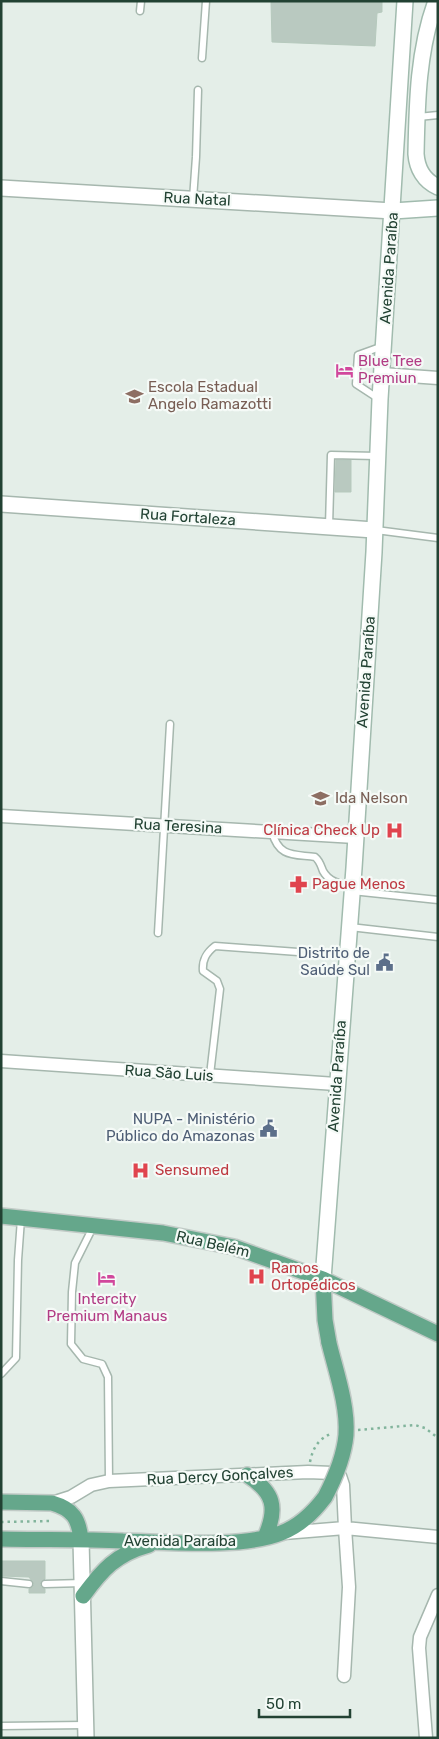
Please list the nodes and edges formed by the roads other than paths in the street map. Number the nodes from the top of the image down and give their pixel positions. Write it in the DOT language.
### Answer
graph roads {
  1 [pos="141,1"];
  2 [pos="206,1"];
  3 [pos="404,1"];
  4 [pos="436,1"];
  5 [pos="140,11"];
  6 [pos="202,58"];
  7 [pos="198,90"];
  8 [pos="438,115"];
  9 [pos="417,118"];
  10 [pos="438,187"];
  11 [pos="1,188"];
  12 [pos="193,199"];
  13 [pos="438,208"];
  14 [pos="393,210"];
  15 [pos="384,345"];
  16 [pos="382,374"];
  17 [pos="438,378"];
  18 [pos="380,399"];
  19 [pos="377,456"];
  20 [pos="1,504"];
  21 [pos="328,526"];
  22 [pos="374,530"];
  23 [pos="438,538"];
  24 [pos="170,724"];
  25 [pos="1,816"];
  26 [pos="165,825"];
  27 [pos="272,832"];
  28 [pos="355,837"];
  29 [pos="351,889"];
  30 [pos="438,900"];
  31 [pos="349,927"];
  32 [pos="158,933"];
  33 [pos="438,938"];
  34 [pos="298,952"];
  35 [pos="1,1061"];
  36 [pos="210,1076"];
  37 [pos="336,1084"];
  38 [pos="1,1216"];
  39 [pos="21,1218"];
  40 [pos="93,1226"];
  41 [pos="323,1279"];
  42 [pos="438,1334"];
  43 [pos="1,1374"];
  44 [pos="246,1474"];
  45 [pos="109,1481"];
  46 [pos="1,1502"];
  47 [pos="52,1509"];
  48 [pos="345,1528"];
  49 [pos="281,1533"];
  50 [pos="438,1537"];
  51 [pos="265,1538"];
  52 [pos="1,1539"];
  53 [pos="81,1540"];
  54 [pos="157,1542"];
  55 [pos="1,1581"];
  56 [pos="29,1584"];
  57 [pos="44,1584"];
  58 [pos="83,1590"];
  59 [pos="438,1596"];
  60 [pos="344,1676"];
  61 [pos="1,1726"];
  62 [pos="86,1731"];
  63 [pos="426,1738"];
  1 -- 5 [label="lane"];
  2 -- 6 [label="lane"];
  3 -- 14 [label="main road, Avenida Paraíba"];
  4 -- 9 [label="main road"];
  7 -- 12 [label="lane"];
  8 -- 9 [label="lane"];
  9 -- 10 [label="main road"];
  11 -- 12 [label="main road, Rua Natal"];
  12 -- 14 [label="main road, Rua Natal"];
  13 -- 14 [label="main road, Rua Natal"];
  14 -- 15 [label="main road, Avenida Paraíba"];
  15 -- 16 [label="main road, Avenida Paraíba"];
  15 -- 18 [label="lane"];
  16 -- 17 [label="street"];
  16 -- 18 [label="main road, Avenida Paraíba"];
  18 -- 19 [label="main road, Avenida Paraíba"];
  19 -- 21 [label="lane"];
  19 -- 22 [label="main road, Avenida Paraíba"];
  20 -- 21 [label="main road, Rua Fortaleza"];
  21 -- 22 [label="main road, Rua Fortaleza"];
  22 -- 23 [label="lane"];
  22 -- 28 [label="main road, Avenida Paraíba"];
  24 -- 26 [label="lane"];
  25 -- 26 [label="street, Rua Teresina"];
  26 -- 27 [label="street, Rua Teresina"];
  26 -- 32 [label="lane"];
  27 -- 28 [label="street, Rua Teresina"];
  27 -- 29 [label="lane"];
  28 -- 29 [label="main road, Avenida Paraíba"];
  29 -- 30 [label="lane"];
  29 -- 31 [label="main road, Avenida Paraíba"];
  31 -- 33 [label="lane"];
  31 -- 37 [label="main road, Avenida Paraíba"];
  34 -- 36 [label="lane"];
  35 -- 36 [label="street, Rua São Luis"];
  36 -- 37 [label="street, Rua São Luis"];
  37 -- 41 [label="main road, Avenida Paraíba"];
  38 -- 39 [label="main road, Rua Belém"];
  39 -- 40 [label="main road, Rua Belém"];
  39 -- 43 [label="lane"];
  40 -- 41 [label="main road, Rua Belém"];
  40 -- 45 [label="lane"];
  41 -- 42 [label="main road, Rua Belém"];
  41 -- 49 [label="main road, Avenida Paraíba, bridge"];
  44 -- 45 [label="street, Rua Dercy Gonçalves"];
  44 -- 48 [label="street, Rua Dercy Gonçalves"];
  44 -- 51 [label="main road"];
  45 -- 47 [label="street, Rua Dercy Gonçalves"];
  46 -- 47 [label="main road"];
  47 -- 53 [label="main road"];
  48 -- 49 [label="street"];
  48 -- 50 [label="street"];
  48 -- 60 [label="street"];
  49 -- 51 [label="main road, Avenida Paraíba"];
  51 -- 54 [label="main road, Avenida Paraíba"];
  52 -- 53 [label="main road, Avenida Paraíba"];
  53 -- 54 [label="main road, Avenida Paraíba"];
  53 -- 58 [label="main road"];
  54 -- 58 [label="main road"];
  55 -- 56 [label="lane"];
  57 -- 58 [label="lane"];
  58 -- 62 [label="main road"];
  59 -- 63 [label="street"];
  61 -- 62 [label="lane"];
}
